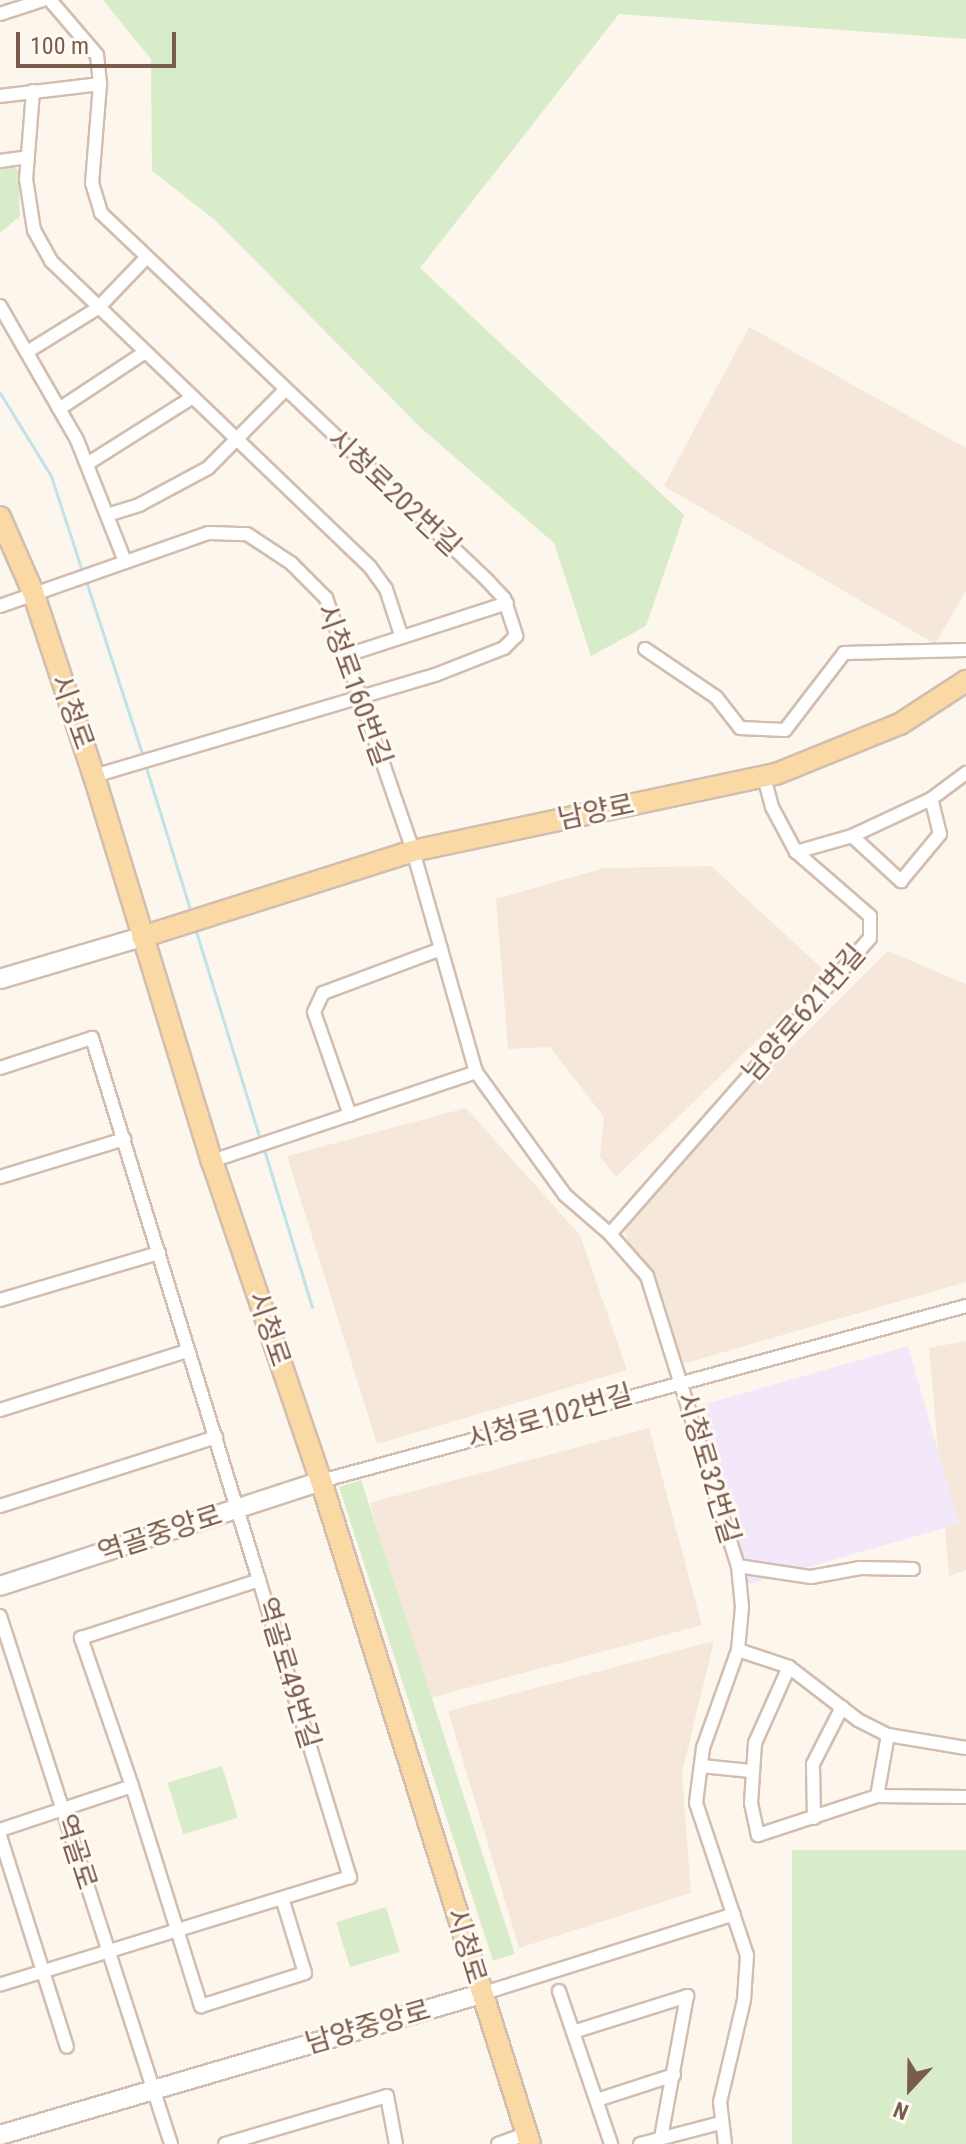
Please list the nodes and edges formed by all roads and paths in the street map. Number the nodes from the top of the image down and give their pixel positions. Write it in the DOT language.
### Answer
graph roads {
  1 [pos="43,0"];
  2 [pos="50,0"];
  3 [pos="0,14"];
  4 [pos="100,84"];
  5 [pos="33,91"];
  6 [pos="0,96"];
  7 [pos="28,157"];
  8 [pos="0,161"];
  9 [pos="145,259"];
  10 [pos="0,306"];
  11 [pos="98,308"];
  12 [pos="27,352"];
  13 [pos="145,352"];
  14 [pos="284,391"];
  15 [pos="193,397"];
  16 [pos="59,409"];
  17 [pos="239,439"];
  18 [pos="87,464"];
  19 [pos="107,515"];
  20 [pos="0,517"];
  21 [pos="124,559"];
  22 [pos="33,592"];
  23 [pos="507,603"];
  24 [pos="0,608"];
  25 [pos="401,635"];
  26 [pos="645,649"];
  27 [pos="966,650"];
  28 [pos="347,655"];
  29 [pos="966,681"];
  30 [pos="361,695"];
  31 [pos="966,773"];
  32 [pos="94,776"];
  33 [pos="764,777"];
  34 [pos="931,799"];
  35 [pos="852,836"];
  36 [pos="413,851"];
  37 [pos="796,852"];
  38 [pos="142,937"];
  39 [pos="441,949"];
  40 [pos="0,979"];
  41 [pos="0,1068"];
  42 [pos="476,1072"];
  43 [pos="350,1115"];
  44 [pos="124,1139"];
  45 [pos="212,1161"];
  46 [pos="0,1177"];
  47 [pos="610,1234"];
  48 [pos="159,1253"];
  49 [pos="0,1300"];
  50 [pos="966,1306"];
  51 [pos="187,1351"];
  52 [pos="681,1379"];
  53 [pos="0,1410"];
  54 [pos="216,1437"];
  55 [pos="321,1481"];
  56 [pos="0,1506"];
  57 [pos="239,1508"];
  58 [pos="738,1566"];
  59 [pos="913,1569"];
  60 [pos="259,1580"];
  61 [pos="0,1586"];
  62 [pos="0,1616"];
  63 [pos="738,1650"];
  64 [pos="789,1667"];
  65 [pos="842,1707"];
  66 [pos="888,1735"];
  67 [pos="966,1748"];
  68 [pos="701,1766"];
  69 [pos="751,1771"];
  70 [pos="132,1786"];
  71 [pos="877,1796"];
  72 [pos="966,1797"];
  73 [pos="62,1807"];
  74 [pos="814,1818"];
  75 [pos="0,1833"];
  76 [pos="282,1898"];
  77 [pos="734,1914"];
  78 [pos="178,1932"];
  79 [pos="108,1952"];
  80 [pos="46,1971"];
  81 [pos="0,1985"];
  82 [pos="559,1991"];
  83 [pos="481,1994"];
  84 [pos="573,2032"];
  85 [pos="67,2047"];
  86 [pos="674,2075"];
  87 [pos="154,2089"];
  88 [pos="597,2100"];
  89 [pos="720,2123"];
  90 [pos="0,2135"];
  91 [pos="661,2137"];
  92 [pos="528,2139"];
  93 [pos="171,2144"];
  94 [pos="225,2144"];
  95 [pos="396,2144"];
  96 [pos="498,2144"];
  97 [pos="611,2144"];
  98 [pos="640,2144"];
  99 [pos="725,2144"];
  1 -- 3 [label="street"];
  2 -- 4 [label="street, 시청로202번길"];
  4 -- 5 [label="street"];
  4 -- 9 [label="street, 시청로202번길"];
  5 -- 6 [label="street"];
  5 -- 7 [label="street"];
  7 -- 8 [label="street"];
  7 -- 11 [label="street"];
  9 -- 11 [label="street"];
  9 -- 14 [label="street, 시청로202번길"];
  10 -- 12 [label="street"];
  11 -- 12 [label="street"];
  11 -- 13 [label="street"];
  12 -- 16 [label="street"];
  13 -- 15 [label="street"];
  13 -- 16 [label="street"];
  14 -- 17 [label="street"];
  14 -- 23 [label="street, 시청로202번길"];
  15 -- 17 [label="street"];
  15 -- 18 [label="street"];
  16 -- 18 [label="street"];
  17 -- 19 [label="street"];
  17 -- 25 [label="street"];
  18 -- 19 [label="street"];
  19 -- 21 [label="street"];
  20 -- 22 [label="main road, 시청로"];
  21 -- 22 [label="street, 시청로160번길"];
  21 -- 28 [label="street, 시청로160번길"];
  22 -- 24 [label="street, 시청로160번길"];
  22 -- 32 [label="main road, 시청로"];
  23 -- 25 [label="street"];
  23 -- 30 [label="street"];
  25 -- 28 [label="street"];
  26 -- 27 [label="street"];
  28 -- 30 [label="street, 시청로160번길"];
  29 -- 33 [label="main road, 남양로"];
  30 -- 32 [label="street"];
  30 -- 36 [label="street, 시청로160번길"];
  31 -- 34 [label="street"];
  32 -- 38 [label="main road, 시청로"];
  33 -- 36 [label="main road, 남양로"];
  33 -- 37 [label="street"];
  34 -- 35 [label="street"];
  34 -- 35 [label="street"];
  35 -- 37 [label="street"];
  36 -- 38 [label="main road, 남양로"];
  36 -- 39 [label="street, 시청로32번길"];
  37 -- 47 [label="street, 남양로621번길"];
  38 -- 40 [label="street"];
  38 -- 45 [label="main road, 시청로"];
  39 -- 42 [label="street, 시청로32번길"];
  39 -- 43 [label="street"];
  41 -- 44 [label="street"];
  42 -- 43 [label="street"];
  42 -- 47 [label="street, 시청로32번길"];
  43 -- 45 [label="street"];
  44 -- 46 [label="street"];
  44 -- 48 [label="street"];
  45 -- 55 [label="main road, 시청로"];
  47 -- 52 [label="street, 시청로32번길"];
  48 -- 49 [label="street"];
  48 -- 51 [label="street"];
  50 -- 52 [label="street, 시청로102번길"];
  51 -- 53 [label="street"];
  51 -- 54 [label="street"];
  52 -- 55 [label="street, 시청로102번길"];
  52 -- 58 [label="street, 시청로32번길"];
  54 -- 56 [label="street"];
  54 -- 57 [label="street"];
  55 -- 57 [label="street, 역골중앙로"];
  55 -- 83 [label="main road, 시청로"];
  57 -- 60 [label="street"];
  57 -- 61 [label="street, 역골중앙로"];
  58 -- 59 [label="street"];
  58 -- 63 [label="street, 시청로32번길"];
  60 -- 70 [label="street, 역골로49번길"];
  60 -- 76 [label="street, 역골로49번길"];
  62 -- 73 [label="street, 역골로"];
  63 -- 64 [label="street"];
  63 -- 68 [label="street, 시청로32번길"];
  64 -- 65 [label="street"];
  64 -- 69 [label="street"];
  65 -- 66 [label="street"];
  65 -- 74 [label="street"];
  66 -- 67 [label="street"];
  66 -- 71 [label="street"];
  68 -- 69 [label="street"];
  68 -- 77 [label="street, 시청로32번길"];
  69 -- 74 [label="street"];
  70 -- 73 [label="street"];
  70 -- 78 [label="street"];
  71 -- 72 [label="street"];
  71 -- 74 [label="street"];
  73 -- 75 [label="street"];
  73 -- 79 [label="street, 역골로"];
  75 -- 80 [label="street"];
  76 -- 78 [label="street, 역골로49번길"];
  76 -- 78 [label="street"];
  77 -- 83 [label="street, 남양중앙로"];
  77 -- 89 [label="street, 시청로32번길"];
  78 -- 79 [label="street, 역골로49번길"];
  79 -- 80 [label="street, 역골로49번길"];
  79 -- 87 [label="street, 역골로"];
  80 -- 81 [label="street, 역골로49번길"];
  80 -- 85 [label="street"];
  82 -- 84 [label="street"];
  83 -- 87 [label="street, 남양중앙로"];
  83 -- 92 [label="main road, 시청로"];
  84 -- 86 [label="street"];
  84 -- 88 [label="street"];
  86 -- 88 [label="street"];
  86 -- 91 [label="street"];
  87 -- 90 [label="street, 남양중앙로"];
  87 -- 93 [label="street, 역골로"];
  88 -- 97 [label="street"];
  89 -- 91 [label="street"];
  89 -- 99 [label="street, 시청로32번길"];
  91 -- 98 [label="street"];
  92 -- 96 [label="street"];
  94 -- 95 [label="street"];
}
